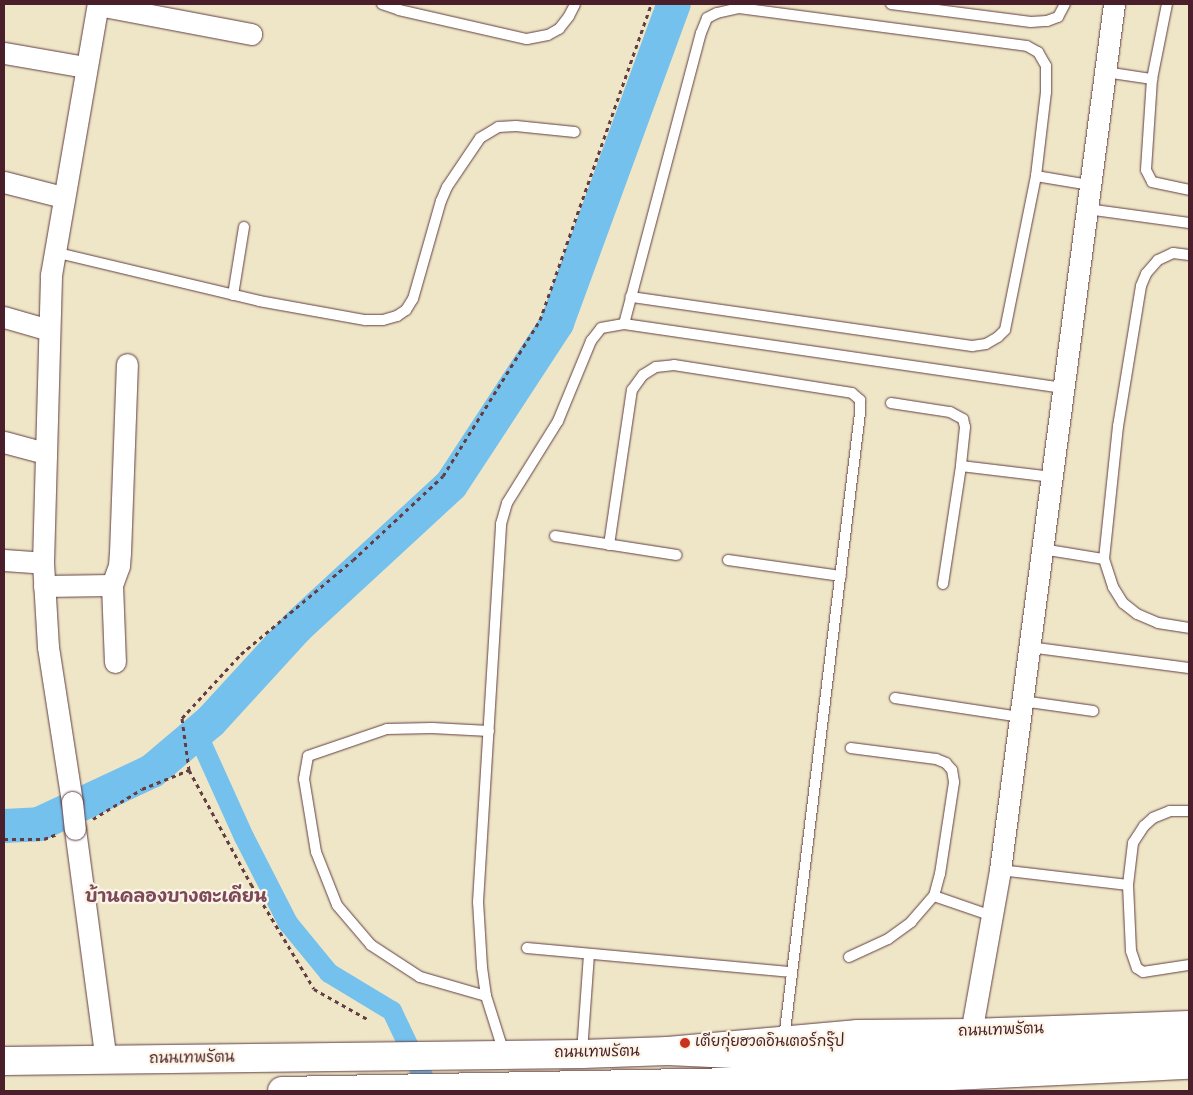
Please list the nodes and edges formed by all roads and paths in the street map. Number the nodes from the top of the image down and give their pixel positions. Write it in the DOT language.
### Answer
graph roads {
  1 [pos="98,4"];
  2 [pos="382,4"];
  3 [pos="574,4"];
  4 [pos="652,4"];
  5 [pos="892,4"];
  6 [pos="1066,4"];
  7 [pos="1114,4"];
  8 [pos="1167,4"];
  9 [pos="252,34"];
  10 [pos="4,53"];
  11 [pos="86,67"];
  12 [pos="1105,72"];
  13 [pos="1152,80"];
  14 [pos="575,132"];
  15 [pos="1036,176"];
  16 [pos="4,182"];
  17 [pos="1090,185"];
  18 [pos="1189,190"];
  19 [pos="63,197"];
  20 [pos="1087,209"];
  21 [pos="1189,224"];
  22 [pos="244,226"];
  23 [pos="54,252"];
  24 [pos="1189,254"];
  25 [pos="234,295"];
  26 [pos="631,297"];
  27 [pos="4,317"];
  28 [pos="624,324"];
  29 [pos="49,330"];
  30 [pos="127,364"];
  31 [pos="1064,388"];
  32 [pos="891,403"];
  33 [pos="4,442"];
  34 [pos="45,453"];
  35 [pos="961,466"];
  36 [pos="1052,477"];
  37 [pos="555,536"];
  38 [pos="609,545"];
  39 [pos="1042,549"];
  40 [pos="677,555"];
  41 [pos="1104,559"];
  42 [pos="4,560"];
  43 [pos="728,560"];
  44 [pos="43,563"];
  45 [pos="840,576"];
  46 [pos="943,584"];
  47 [pos="112,585"];
  48 [pos="44,586"];
  49 [pos="1189,628"];
  50 [pos="1029,647"];
  51 [pos="115,662"];
  52 [pos="1189,668"];
  53 [pos="895,698"];
  54 [pos="1021,709"];
  55 [pos="1093,711"];
  56 [pos="489,731"];
  57 [pos="851,748"];
  58 [pos="189,770"];
  59 [pos="1189,811"];
  60 [pos="75,828"];
  61 [pos="4,839"];
  62 [pos="1000,870"];
  63 [pos="1128,885"];
  64 [pos="934,896"];
  65 [pos="992,916"];
  66 [pos="527,948"];
  67 [pos="589,954"];
  68 [pos="849,957"];
  69 [pos="1189,965"];
  70 [pos="792,972"];
  71 [pos="486,996"];
  72 [pos="369,1020"];
  73 [pos="1189,1025"];
  74 [pos="971,1033"];
  75 [pos="783,1040"];
  76 [pos="1189,1049"];
  77 [pos="668,1051"];
  78 [pos="582,1054"];
  79 [pos="505,1055"];
  80 [pos="106,1060"];
  81 [pos="4,1061"];
  82 [pos="1189,1065"];
  83 [pos="282,1091"];
  1 -- 9 [label="street"];
  1 -- 11 [label="street"];
  2 -- 3 [label="lane"];
  4 -- 58 [label="path"];
  5 -- 6 [label="lane"];
  7 -- 12 [label="street"];
  8 -- 13 [label="lane"];
  10 -- 11 [label="street"];
  11 -- 19 [label="street"];
  12 -- 13 [label="lane"];
  12 -- 17 [label="street"];
  13 -- 18 [label="lane"];
  14 -- 25 [label="lane"];
  15 -- 17 [label="lane"];
  15 -- 26 [label="lane"];
  15 -- 26 [label="lane"];
  16 -- 19 [label="street"];
  17 -- 20 [label="street"];
  19 -- 23 [label="street"];
  20 -- 21 [label="lane"];
  20 -- 31 [label="street"];
  22 -- 25 [label="lane"];
  23 -- 25 [label="lane"];
  23 -- 29 [label="street"];
  24 -- 41 [label="lane"];
  26 -- 28 [label="lane"];
  27 -- 29 [label="street"];
  28 -- 31 [label="lane"];
  28 -- 56 [label="lane"];
  29 -- 34 [label="street"];
  30 -- 47 [label="street"];
  31 -- 36 [label="street"];
  32 -- 35 [label="lane"];
  33 -- 34 [label="street"];
  34 -- 44 [label="street"];
  35 -- 36 [label="lane"];
  35 -- 46 [label="lane"];
  36 -- 39 [label="street"];
  37 -- 38 [label="lane"];
  38 -- 40 [label="lane"];
  38 -- 45 [label="lane"];
  39 -- 41 [label="lane"];
  39 -- 50 [label="street"];
  41 -- 49 [label="lane"];
  42 -- 44 [label="street"];
  43 -- 45 [label="lane"];
  44 -- 48 [label="street"];
  45 -- 70 [label="lane"];
  47 -- 48 [label="street"];
  47 -- 51 [label="street"];
  48 -- 60 [label="street, bridge"];
  50 -- 52 [label="lane"];
  50 -- 54 [label="street"];
  53 -- 54 [label="lane"];
  54 -- 55 [label="lane"];
  54 -- 62 [label="street"];
  56 -- 71 [label="lane"];
  56 -- 71 [label="lane"];
  57 -- 64 [label="lane"];
  58 -- 60 [label="path"];
  58 -- 72 [label="path"];
  59 -- 63 [label="lane"];
  60 -- 61 [label="path"];
  60 -- 80 [label="street"];
  62 -- 63 [label="lane"];
  62 -- 65 [label="street"];
  63 -- 69 [label="lane"];
  64 -- 65 [label="lane"];
  64 -- 68 [label="lane"];
  65 -- 74 [label="street"];
  66 -- 67 [label="lane"];
  67 -- 70 [label="lane"];
  67 -- 78 [label="lane"];
  70 -- 75 [label="lane"];
  71 -- 79 [label="lane"];
  73 -- 74 [label="main road, ถนนเทพรัตน"];
  74 -- 75 [label="main road, ถนนเทพรัตน"];
  75 -- 77 [label="main road, ถนนเทพรัตน"];
  76 -- 77 [label="main road"];
  77 -- 78 [label="main road, ถนนเทพรัตน"];
  78 -- 79 [label="main road, ถนนเทพรัตน"];
  79 -- 80 [label="main road, ถนนเทพรัตน"];
  80 -- 81 [label="main road, ถนนเทพรัตน"];
  82 -- 83 [label="main road"];
}
